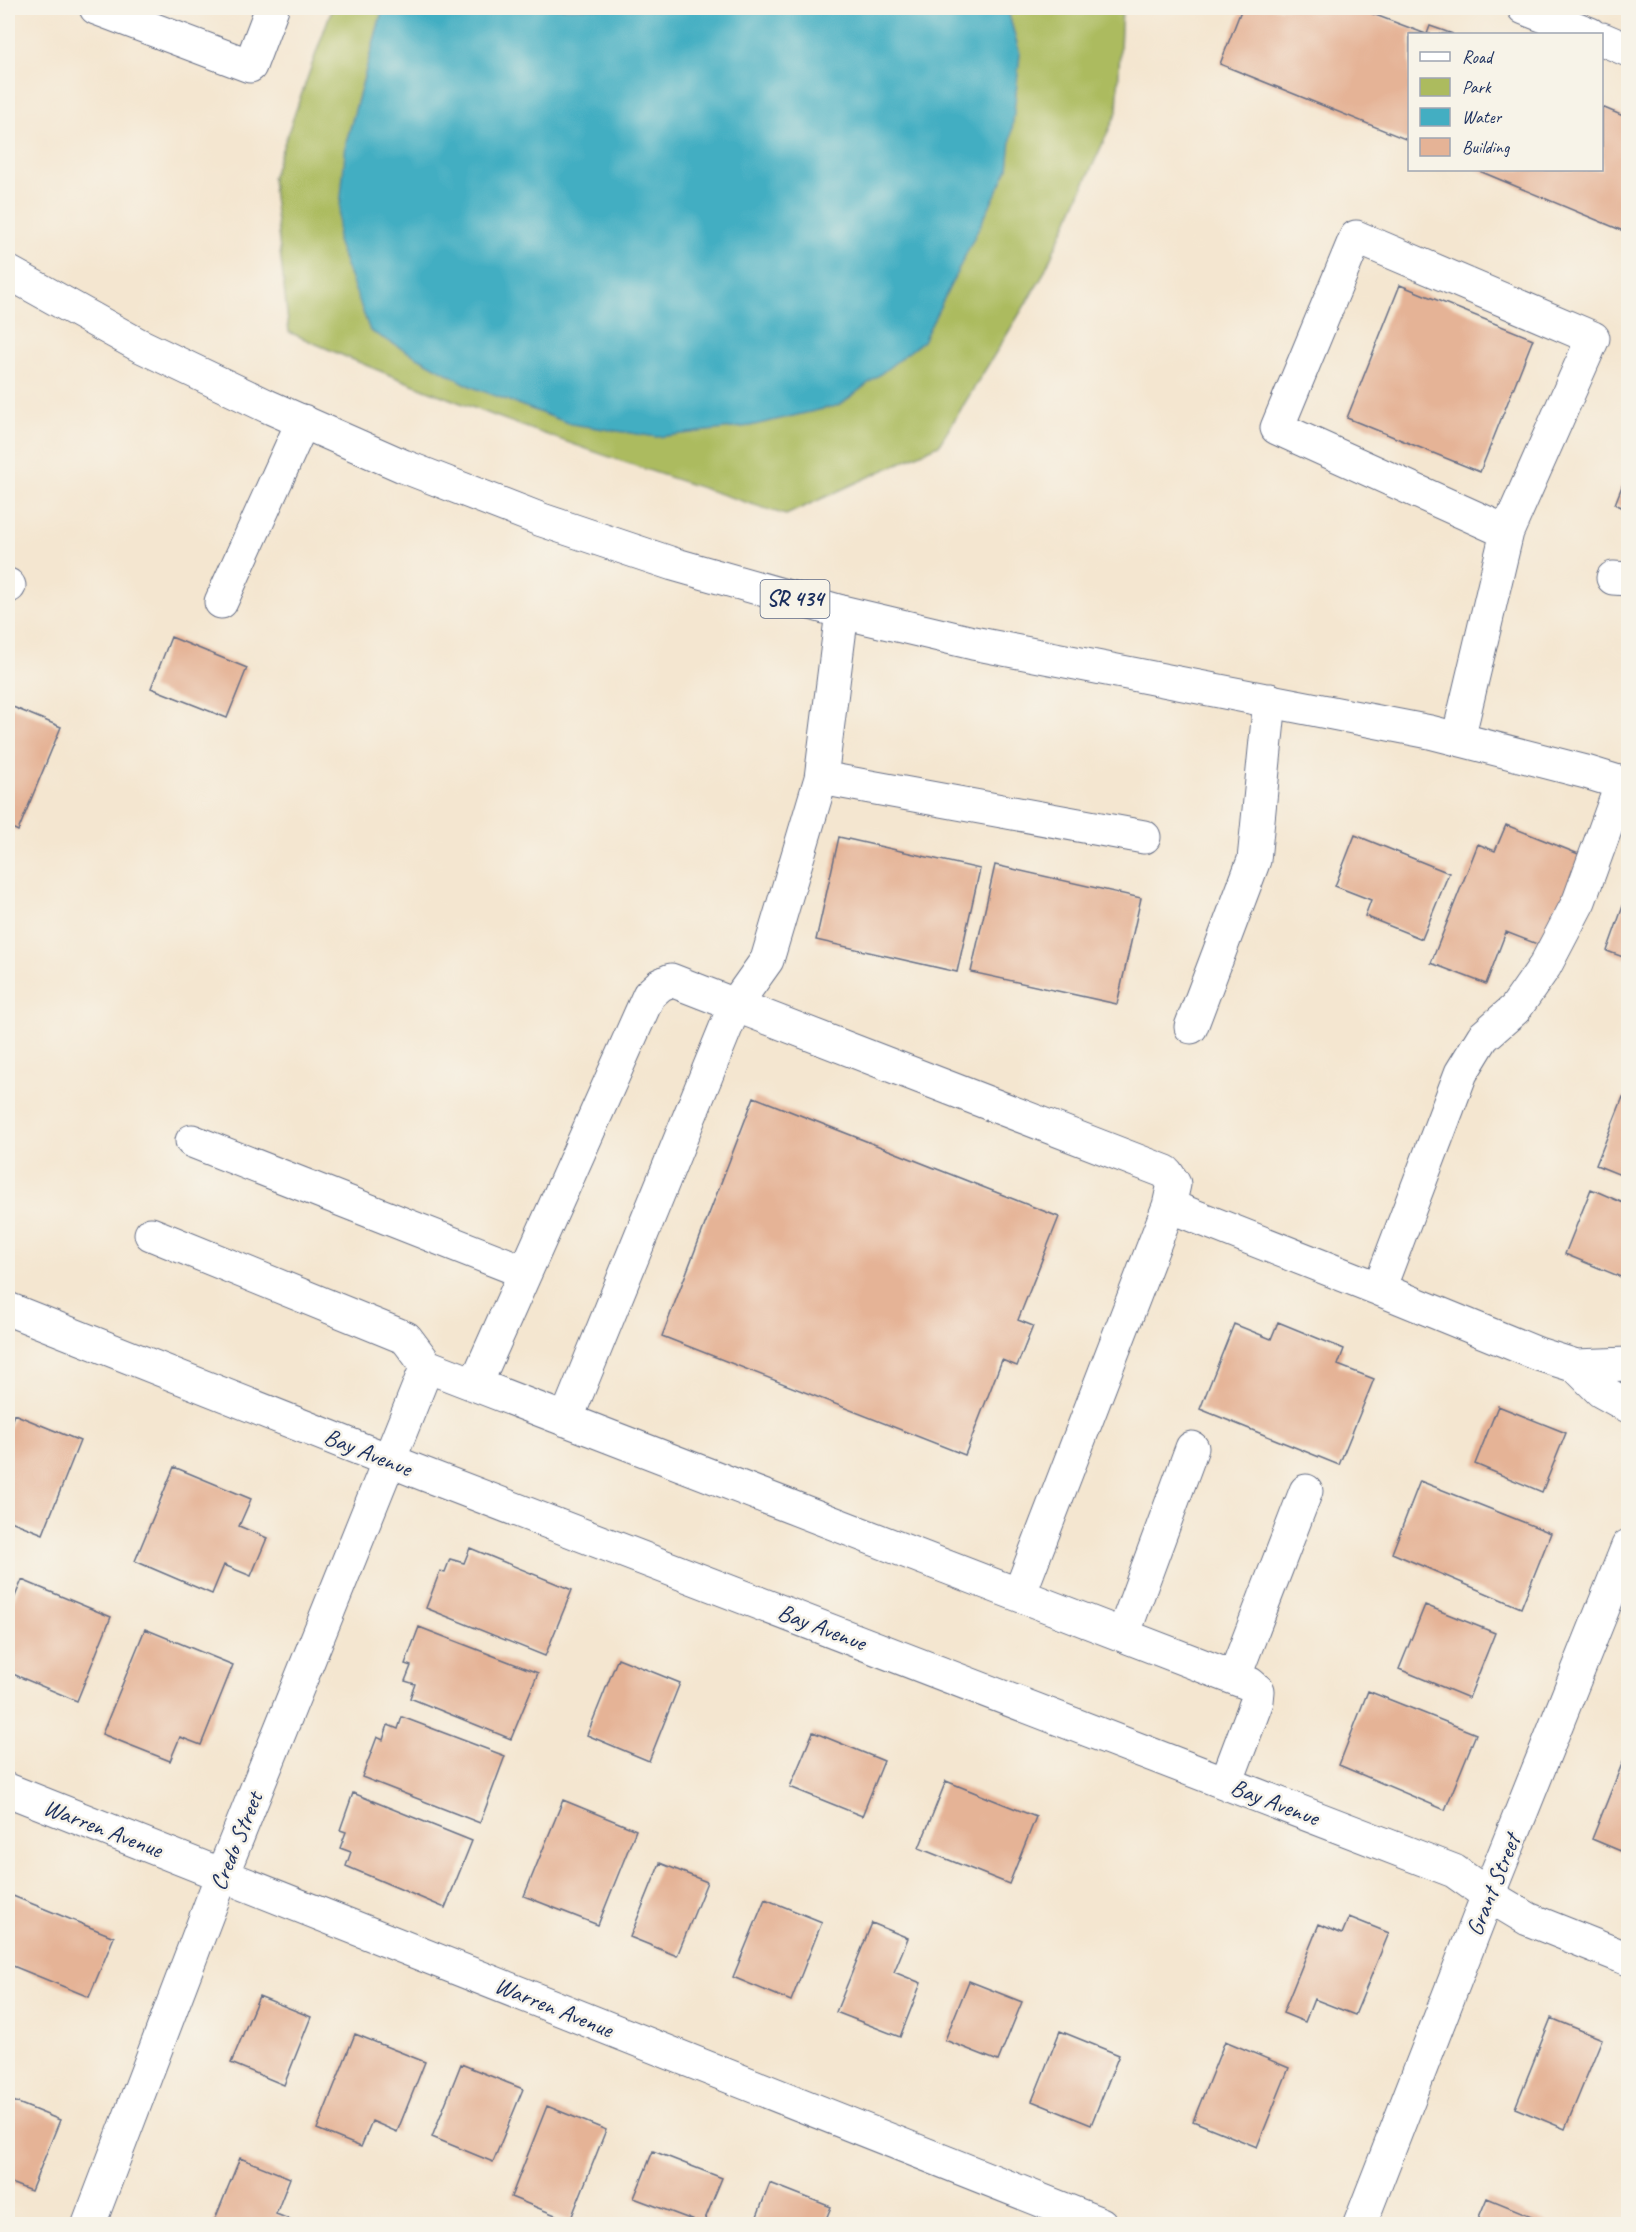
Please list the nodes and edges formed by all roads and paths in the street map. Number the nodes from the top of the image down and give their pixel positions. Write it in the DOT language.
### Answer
graph roads {
  1 [pos="96,8"];
  2 [pos="272,8"];
  3 [pos="1524,8"];
  4 [pos="1587,33"];
  5 [pos="1603,39"];
  6 [pos="1629,50"];
  7 [pos="8,272"];
  8 [pos="303,421"];
  9 [pos="1507,532"];
  10 [pos="221,602"];
  11 [pos="842,612"];
  12 [pos="1269,700"];
  13 [pos="1458,739"];
  14 [pos="821,778"];
  15 [pos="1625,784"];
  16 [pos="1144,837"];
  17 [pos="735,1005"];
  18 [pos="1191,1027"];
  19 [pos="192,1141"];
  20 [pos="1169,1206"];
  21 [pos="151,1234"];
  22 [pos="525,1272"];
  23 [pos="1379,1289"];
  24 [pos="8,1309"];
  25 [pos="1629,1365"];
  26 [pos="427,1366"];
  27 [pos="1576,1366"];
  28 [pos="476,1383"];
  29 [pos="1629,1406"];
  30 [pos="566,1420"];
  31 [pos="1192,1448"];
  32 [pos="389,1460"];
  33 [pos="1306,1491"];
  34 [pos="1629,1546"];
  35 [pos="1019,1595"];
  36 [pos="1123,1635"];
  37 [pos="1233,1678"];
  38 [pos="1226,1783"];
  39 [pos="8,1790"];
  40 [pos="222,1875"];
  41 [pos="1488,1895"];
  42 [pos="1629,1959"];
  43 [pos="89,2224"];
  44 [pos="1101,2224"];
  45 [pos="1360,2224"];
  1 -- 2 [label="street"];
  3 -- 4 [label="street"];
  5 -- 6 [label="street"];
  7 -- 8 [label="street, SR 434"];
  8 -- 10 [label="street"];
  8 -- 11 [label="street, SR 434"];
  9 -- 9 [label="street"];
  9 -- 13 [label="street"];
  11 -- 12 [label="street, SR 434"];
  11 -- 14 [label="street"];
  12 -- 13 [label="street, SR 434"];
  12 -- 18 [label="street"];
  13 -- 15 [label="street, SR 434"];
  14 -- 16 [label="street"];
  14 -- 17 [label="street"];
  15 -- 23 [label="street"];
  17 -- 20 [label="street"];
  17 -- 22 [label="street"];
  17 -- 30 [label="street"];
  19 -- 22 [label="street"];
  20 -- 23 [label="street"];
  20 -- 35 [label="street"];
  21 -- 26 [label="street"];
  22 -- 28 [label="street"];
  23 -- 27 [label="street"];
  24 -- 32 [label="street, Bay Avenue"];
  25 -- 27 [label="street"];
  26 -- 28 [label="street"];
  26 -- 32 [label="street, Credo Street"];
  27 -- 29 [label="street"];
  28 -- 30 [label="street"];
  30 -- 35 [label="street"];
  31 -- 36 [label="street"];
  32 -- 38 [label="street, Bay Avenue"];
  32 -- 40 [label="street, Credo Street"];
  33 -- 37 [label="street"];
  34 -- 41 [label="street, Grant Street"];
  35 -- 36 [label="street"];
  36 -- 37 [label="street"];
  37 -- 38 [label="street"];
  38 -- 41 [label="street, Bay Avenue"];
  39 -- 40 [label="street, Warren Avenue"];
  40 -- 43 [label="street, Credo Street"];
  40 -- 44 [label="street, Warren Avenue"];
  41 -- 42 [label="street, Bay Avenue"];
  41 -- 45 [label="street, Grant Street"];
}
